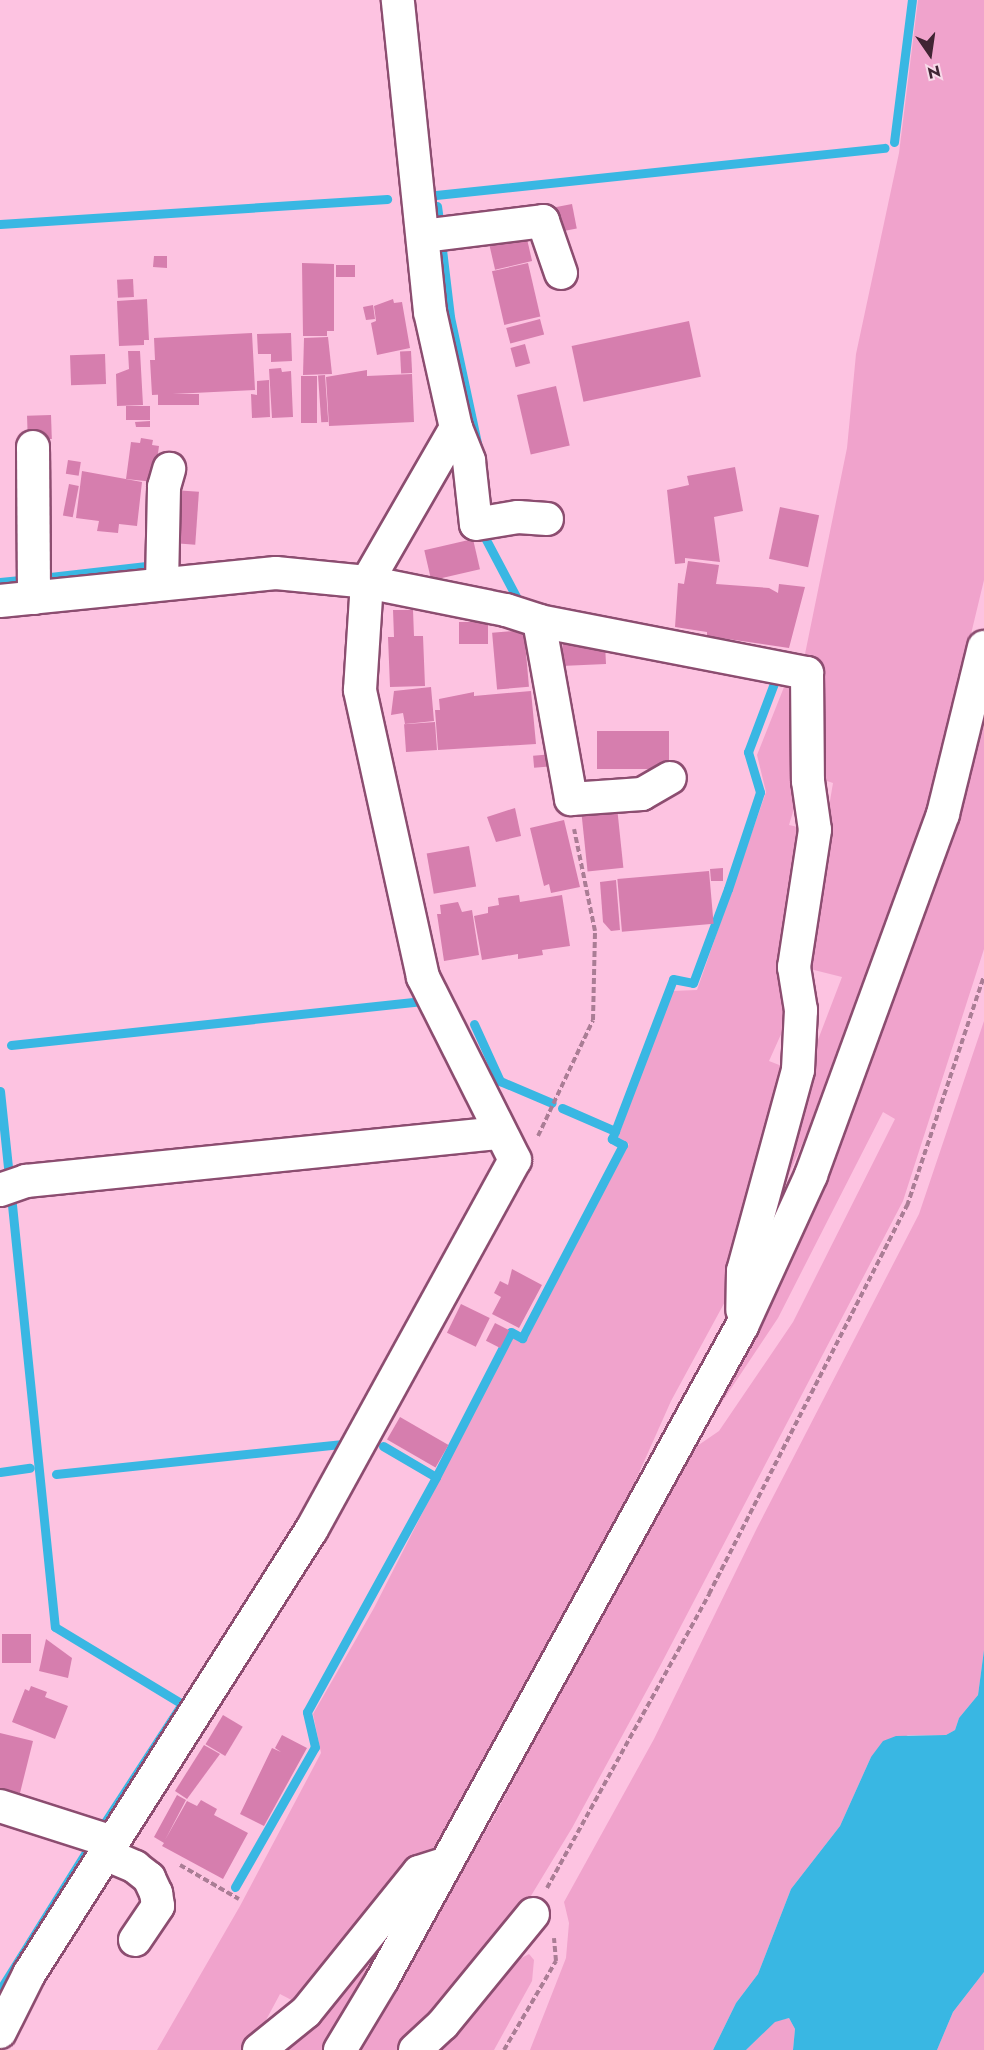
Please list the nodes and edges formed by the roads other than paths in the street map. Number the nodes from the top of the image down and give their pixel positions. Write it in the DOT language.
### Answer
graph roads {
  1 [pos="398,0"];
  2 [pos="423,236"];
  3 [pos="561,273"];
  4 [pos="456,428"];
  5 [pos="33,447"];
  6 [pos="169,469"];
  7 [pos="547,519"];
  8 [pos="367,582"];
  9 [pos="162,585"];
  10 [pos="34,598"];
  11 [pos="0,601"];
  12 [pos="539,621"];
  13 [pos="984,647"];
  14 [pos="670,778"];
  15 [pos="508,1146"];
  16 [pos="0,1190"];
  17 [pos="742,1326"];
  18 [pos="0,1806"];
  19 [pos="109,1848"];
  20 [pos="447,1862"];
  21 [pos="532,1914"];
  22 [pos="135,1940"];
  23 [pos="0,2032"];
  24 [pos="259,2050"];
  25 [pos="340,2050"];
  26 [pos="415,2050"];
  1 -- 2 [label="street"];
  2 -- 3 [label="street"];
  2 -- 4 [label="street"];
  4 -- 7 [label="street"];
  4 -- 8 [label="street"];
  5 -- 10 [label="street"];
  6 -- 9 [label="street"];
  8 -- 9 [label="street"];
  8 -- 12 [label="street"];
  8 -- 15 [label="street"];
  9 -- 10 [label="street"];
  10 -- 11 [label="street"];
  12 -- 14 [label="street"];
  12 -- 17 [label="street"];
  13 -- 17 [label="street"];
  15 -- 16 [label="street"];
  15 -- 19 [label="street"];
  17 -- 20 [label="street"];
  18 -- 19 [label="street"];
  19 -- 22 [label="street"];
  19 -- 23 [label="street"];
  20 -- 24 [label="street"];
  20 -- 25 [label="street"];
  21 -- 26 [label="street"];
}
